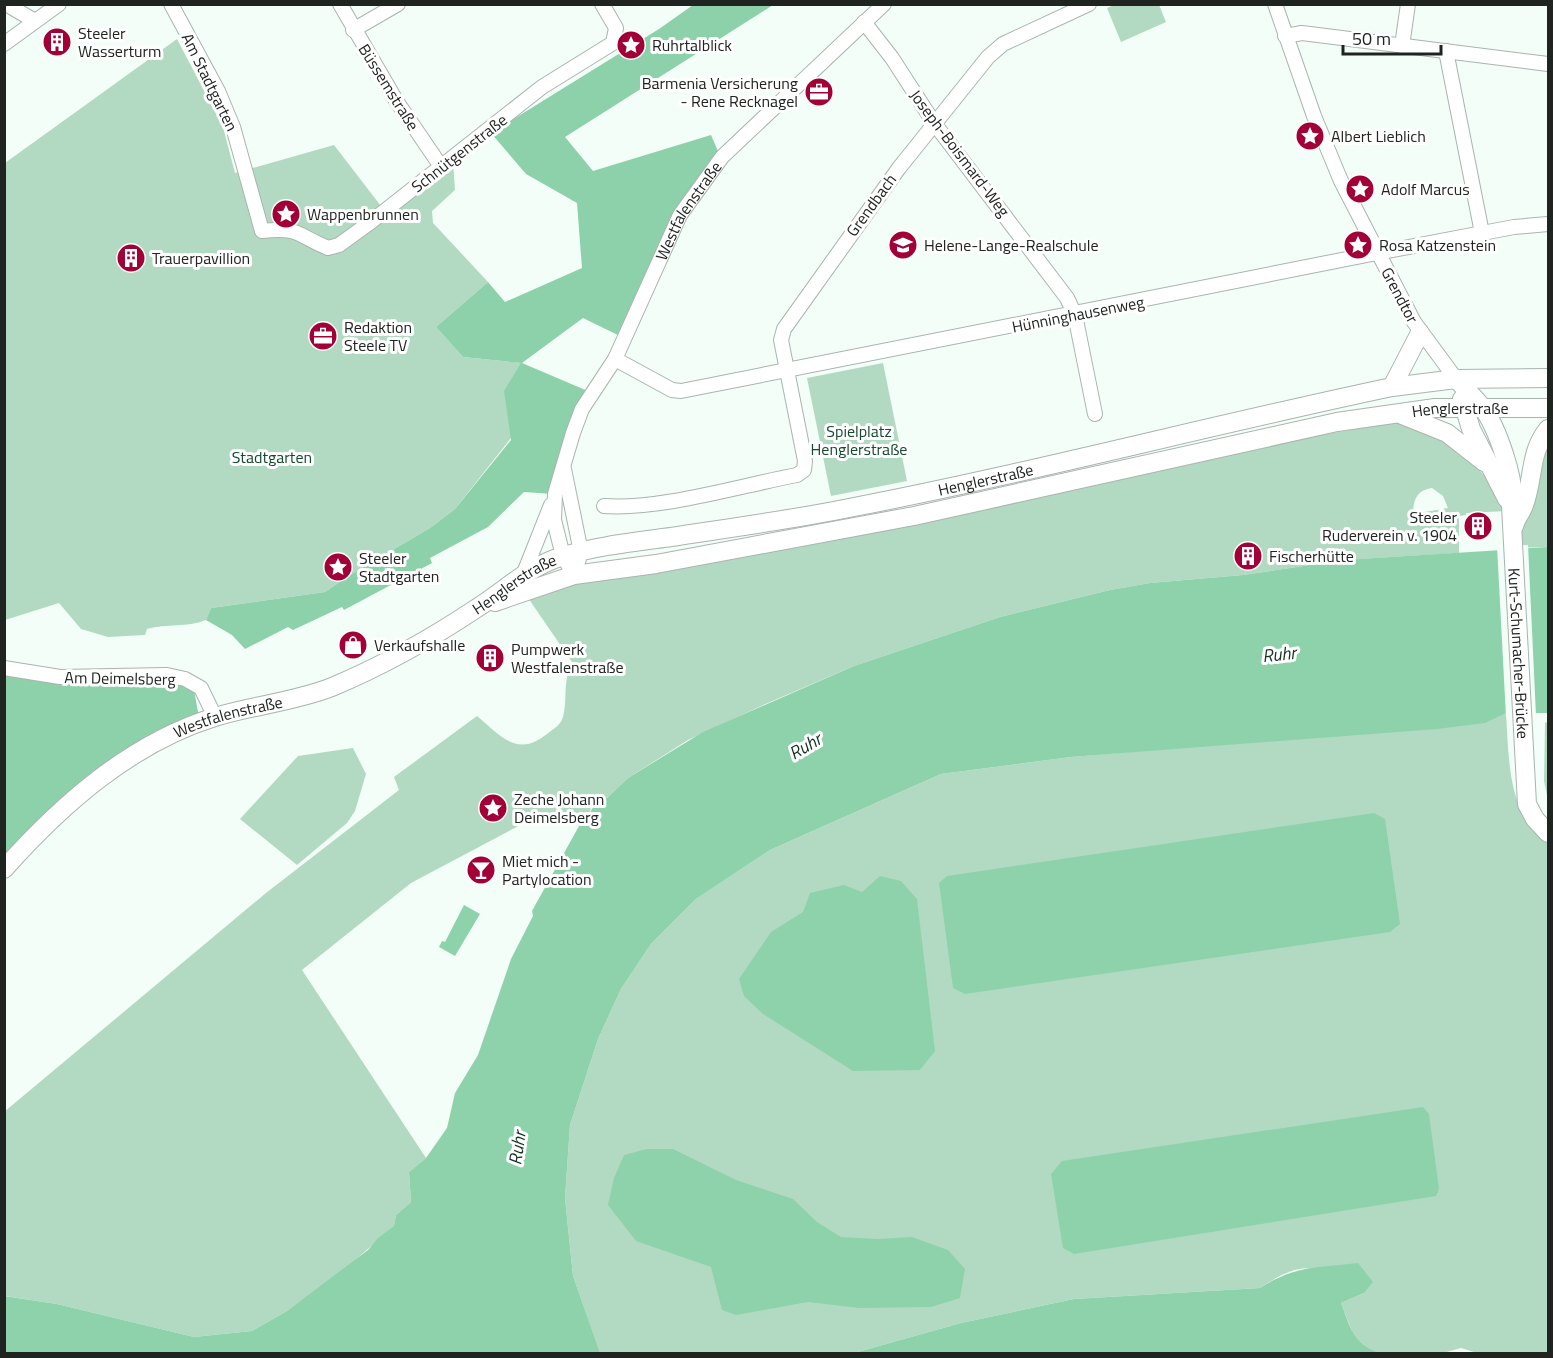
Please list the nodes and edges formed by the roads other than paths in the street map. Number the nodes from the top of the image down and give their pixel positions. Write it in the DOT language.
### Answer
graph roads {
  1 [pos="6,4"];
  2 [pos="59,4"];
  3 [pos="171,4"];
  4 [pos="340,4"];
  5 [pos="398,4"];
  6 [pos="602,4"];
  7 [pos="884,4"];
  8 [pos="1089,4"];
  9 [pos="1275,4"];
  10 [pos="1408,4"];
  11 [pos="34,21"];
  12 [pos="864,22"];
  13 [pos="353,30"];
  14 [pos="1285,36"];
  15 [pos="4,44"];
  16 [pos="1402,46"];
  17 [pos="1446,51"];
  18 [pos="1548,64"];
  19 [pos="934,123"];
  20 [pos="441,168"];
  21 [pos="1548,224"];
  22 [pos="262,231"];
  23 [pos="1482,233"];
  24 [pos="1377,253"];
  25 [pos="1075,315"];
  26 [pos="1420,333"];
  27 [pos="615,358"];
  28 [pos="787,369"];
  29 [pos="1548,378"];
  30 [pos="1456,379"];
  31 [pos="1488,379"];
  32 [pos="1392,387"];
  33 [pos="1473,404"];
  34 [pos="1548,408"];
  35 [pos="1095,414"];
  36 [pos="1397,414"];
  37 [pos="1548,429"];
  38 [pos="1489,465"];
  39 [pos="563,467"];
  40 [pos="554,501"];
  41 [pos="604,506"];
  42 [pos="1511,506"];
  43 [pos="1514,534"];
  44 [pos="575,548"];
  45 [pos="524,573"];
  46 [pos="574,575"];
  47 [pos="479,607"];
  48 [pos="4,668"];
  49 [pos="212,709"];
  50 [pos="1548,833"];
  51 [pos="4,869"];
  1 -- 11 [label="street"];
  2 -- 11 [label="street"];
  3 -- 22 [label="street, Am Stadtgarten"];
  4 -- 13 [label="street, Büssemstraße"];
  5 -- 13 [label="street"];
  6 -- 20 [label="street, Schnütgenstraße"];
  7 -- 12 [label="street, Westfalenstraße"];
  8 -- 19 [label="street, Grendbach"];
  9 -- 14 [label="street, Grendtor"];
  10 -- 16 [label="street"];
  11 -- 15 [label="street"];
  12 -- 19 [label="street, Joseph-Boismard-Weg"];
  12 -- 27 [label="street, Westfalenstraße"];
  13 -- 20 [label="street, Büssemstraße"];
  14 -- 16 [label="street"];
  14 -- 24 [label="street, Grendtor"];
  16 -- 17 [label="street"];
  17 -- 18 [label="street"];
  17 -- 23 [label="street"];
  19 -- 25 [label="street, Joseph-Boismard-Weg"];
  19 -- 28 [label="street, Grendbach"];
  20 -- 22 [label="street, Schnütgenstraße"];
  21 -- 23 [label="street, Hünninghausenweg"];
  23 -- 24 [label="street, Hünninghausenweg"];
  24 -- 25 [label="street, Hünninghausenweg"];
  24 -- 26 [label="street, Grendtor"];
  25 -- 28 [label="street, Hünninghausenweg"];
  25 -- 35 [label="street, Joseph-Boismard-Weg"];
  26 -- 30 [label="street, Grendtor"];
  26 -- 32 [label="main road"];
  27 -- 28 [label="street, Hünninghausenweg"];
  27 -- 39 [label="street, Westfalenstraße"];
  28 -- 41 [label="street, Grendbach"];
  29 -- 31 [label="main road, Henglerstraße"];
  30 -- 31 [label="main road, Henglerstraße"];
  30 -- 32 [label="main road, Henglerstraße"];
  30 -- 33 [label="main road, Kurt-Schumacher-Brücke"];
  31 -- 33 [label="main road"];
  32 -- 44 [label="main road, Henglerstraße"];
  33 -- 34 [label="main road, Henglerstraße"];
  33 -- 36 [label="main road, Henglerstraße"];
  33 -- 38 [label="main road, Kurt-Schumacher-Brücke"];
  33 -- 42 [label="main road, Kurt-Schumacher-Brücke"];
  36 -- 38 [label="main road, Kurt-Schumacher-Brücke"];
  36 -- 46 [label="main road, Henglerstraße"];
  37 -- 43 [label="main road, Kurt-Schumacher-Brücke"];
  38 -- 42 [label="main road, Kurt-Schumacher-Brücke"];
  39 -- 40 [label="street, Westfalenstraße"];
  39 -- 44 [label="street, Westfalenstraße"];
  40 -- 44 [label="street, Westfalenstraße"];
  40 -- 45 [label="street, Westfalenstraße"];
  42 -- 43 [label="main road, Kurt-Schumacher-Brücke"];
  43 -- 50 [label="main road, Kurt-Schumacher-Brücke"];
  44 -- 45 [label="main road, Henglerstraße"];
  44 -- 46 [label="street, Westfalenstraße"];
  45 -- 47 [label="main road, Henglerstraße"];
  46 -- 47 [label="main road, Henglerstraße"];
  47 -- 49 [label="main road, Westfalenstraße"];
  48 -- 49 [label="street, Am Deimelsberg"];
  49 -- 51 [label="main road, Westfalenstraße"];
}
